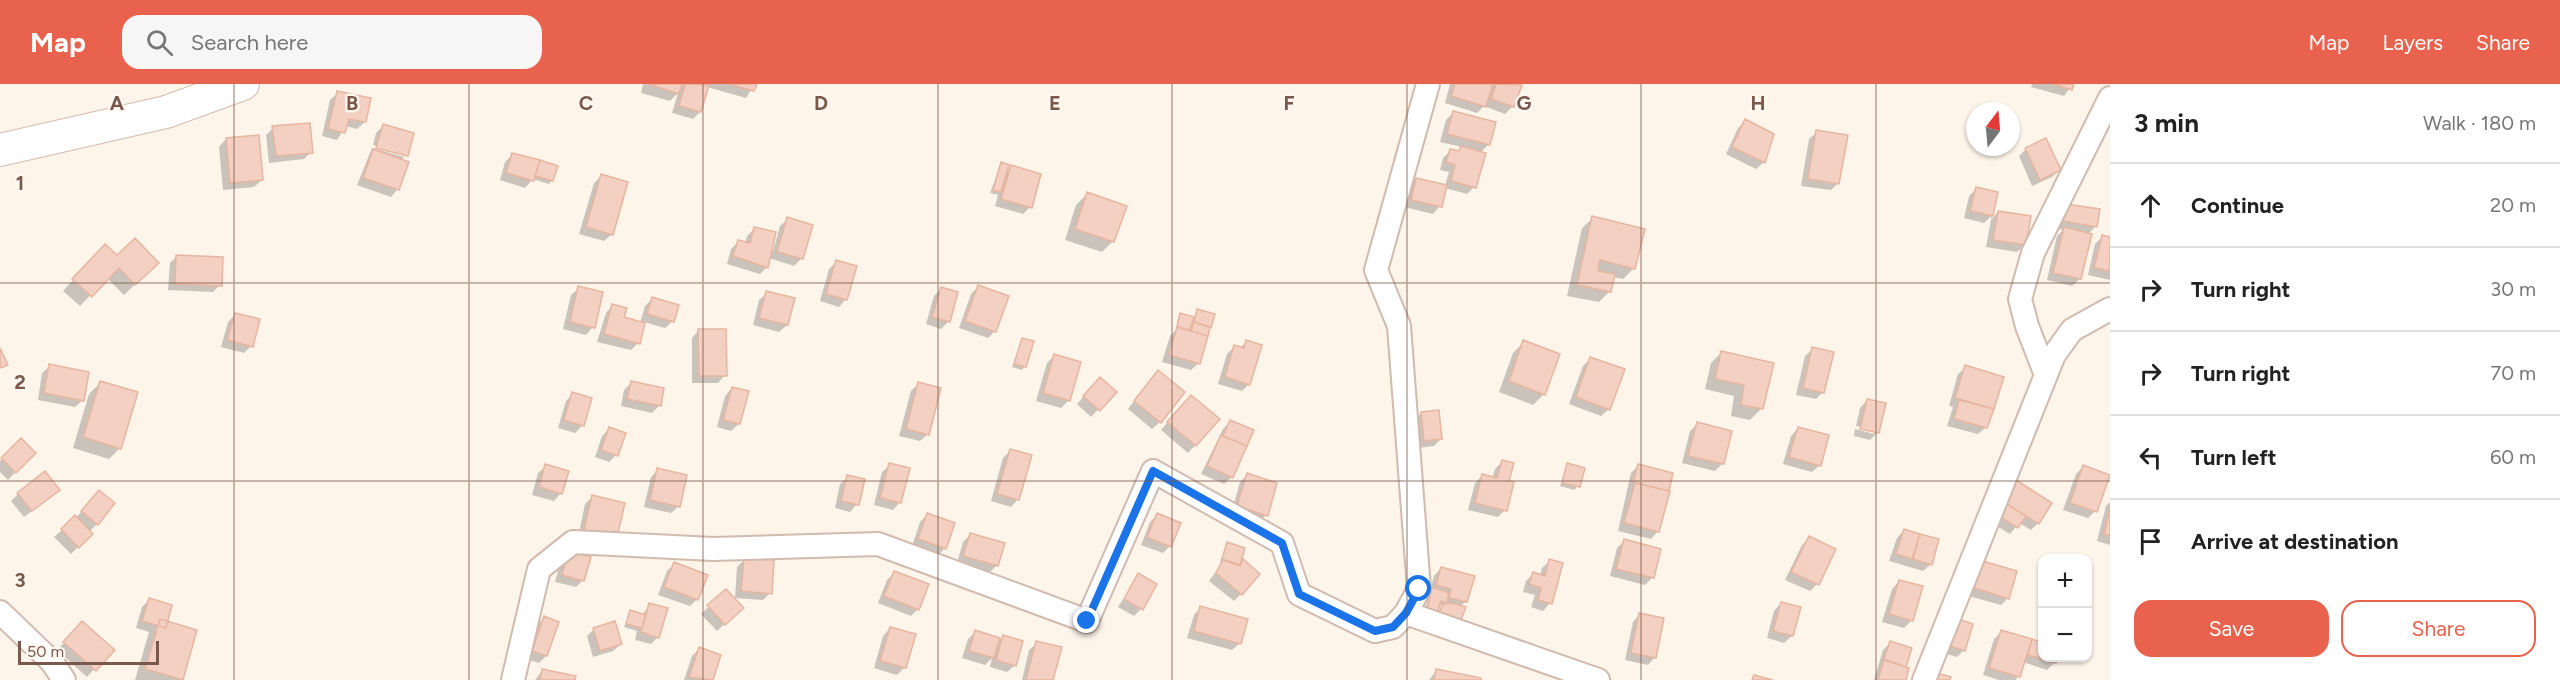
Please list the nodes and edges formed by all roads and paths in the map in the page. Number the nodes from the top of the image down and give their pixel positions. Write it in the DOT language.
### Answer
graph roads {
  1 [pos="243,84"];
  2 [pos="1428,84"];
  3 [pos="2110,98"];
  4 [pos="0,150"];
  5 [pos="2110,309"];
  6 [pos="2046,375"];
  7 [pos="0,612"];
  8 [pos="1406,613"];
  9 [pos="64,680"];
  10 [pos="513,680"];
  11 [pos="1598,680"];
  12 [pos="1924,680"];
  1 -- 4 [label="main road"];
  2 -- 8 [label="street"];
  3 -- 6 [label="street"];
  5 -- 6 [label="street"];
  6 -- 12 [label="street"];
  7 -- 9 [label="street"];
  8 -- 10 [label="street"];
  8 -- 11 [label="street"];
}
